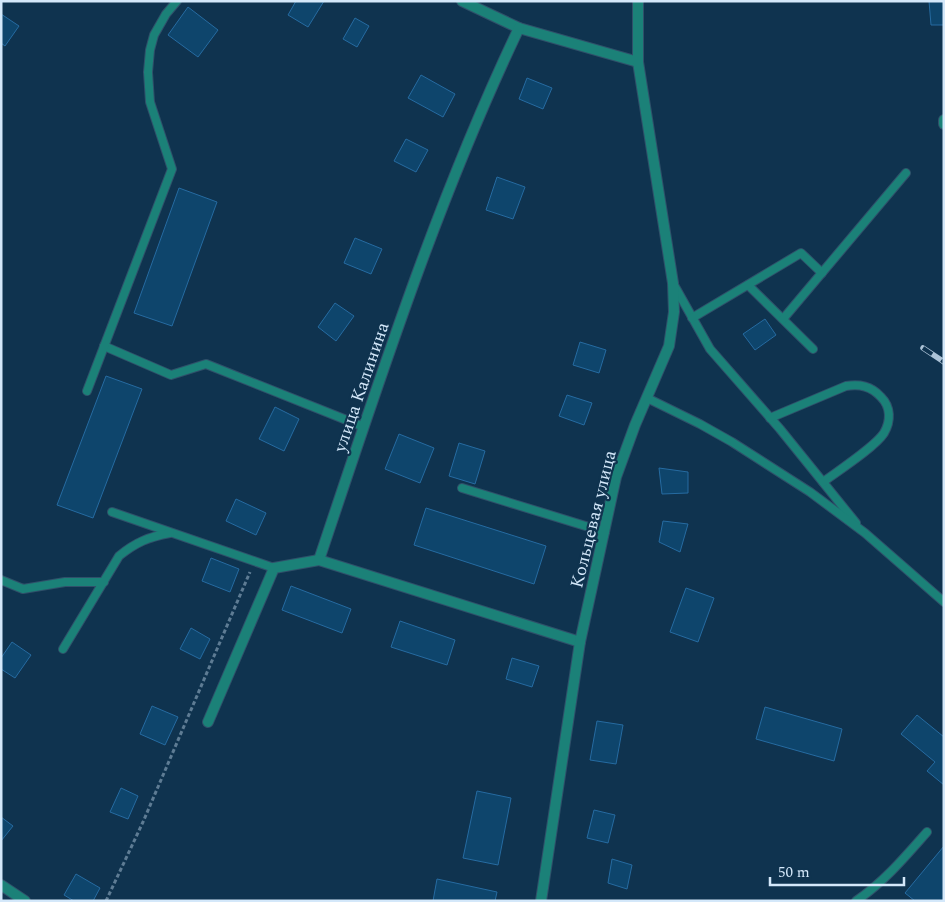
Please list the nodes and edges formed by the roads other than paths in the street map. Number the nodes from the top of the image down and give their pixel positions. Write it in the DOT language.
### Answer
graph roads {
  1 [pos="177,1"];
  2 [pos="462,1"];
  3 [pos="638,1"];
  4 [pos="519,28"];
  5 [pos="638,62"];
  6 [pos="944,120"];
  7 [pos="944,124"];
  8 [pos="906,173"];
  9 [pos="822,273"];
  10 [pos="673,283"];
  11 [pos="748,285"];
  12 [pos="692,318"];
  13 [pos="783,319"];
  14 [pos="104,346"];
  15 [pos="813,349"];
  16 [pos="87,391"];
  17 [pos="647,398"];
  18 [pos="770,418"];
  19 [pos="364,428"];
  20 [pos="823,482"];
  21 [pos="462,488"];
  22 [pos="112,512"];
  23 [pos="605,532"];
  24 [pos="170,533"];
  25 [pos="865,534"];
  26 [pos="319,560"];
  27 [pos="274,568"];
  28 [pos="1,580"];
  29 [pos="104,582"];
  30 [pos="944,602"];
  31 [pos="580,642"];
  32 [pos="63,649"];
  33 [pos="208,722"];
  34 [pos="926,832"];
  35 [pos="1,884"];
  36 [pos="25,901"];
  37 [pos="541,901"];
  38 [pos="856,901"];
  1 -- 14 [label="lane"];
  2 -- 4 [label="street"];
  3 -- 5 [label="street, Кольцевая улица"];
  4 -- 5 [label="street"];
  4 -- 19 [label="street, улица Калинина"];
  5 -- 10 [label="street, Кольцевая улица"];
  6 -- 7 [label="street"];
  8 -- 9 [label="lane"];
  9 -- 11 [label="lane"];
  9 -- 13 [label="lane"];
  10 -- 12 [label="lane"];
  10 -- 17 [label="street, Кольцевая улица"];
  11 -- 12 [label="lane"];
  11 -- 13 [label="lane"];
  12 -- 18 [label="lane"];
  13 -- 15 [label="lane"];
  14 -- 16 [label="lane"];
  14 -- 19 [label="lane"];
  17 -- 23 [label="street, Кольцевая улица"];
  17 -- 25 [label="lane"];
  18 -- 20 [label="lane"];
  18 -- 20 [label="lane"];
  19 -- 26 [label="street, улица Калинина"];
  20 -- 25 [label="lane"];
  21 -- 23 [label="lane"];
  22 -- 24 [label="lane"];
  23 -- 31 [label="street, Кольцевая улица"];
  24 -- 27 [label="lane"];
  24 -- 29 [label="lane"];
  25 -- 30 [label="lane"];
  26 -- 27 [label="street"];
  26 -- 31 [label="street"];
  27 -- 33 [label="street"];
  28 -- 29 [label="lane"];
  29 -- 32 [label="lane"];
  31 -- 37 [label="street, Кольцевая улица"];
  34 -- 38 [label="lane"];
  35 -- 36 [label="street"];
}
